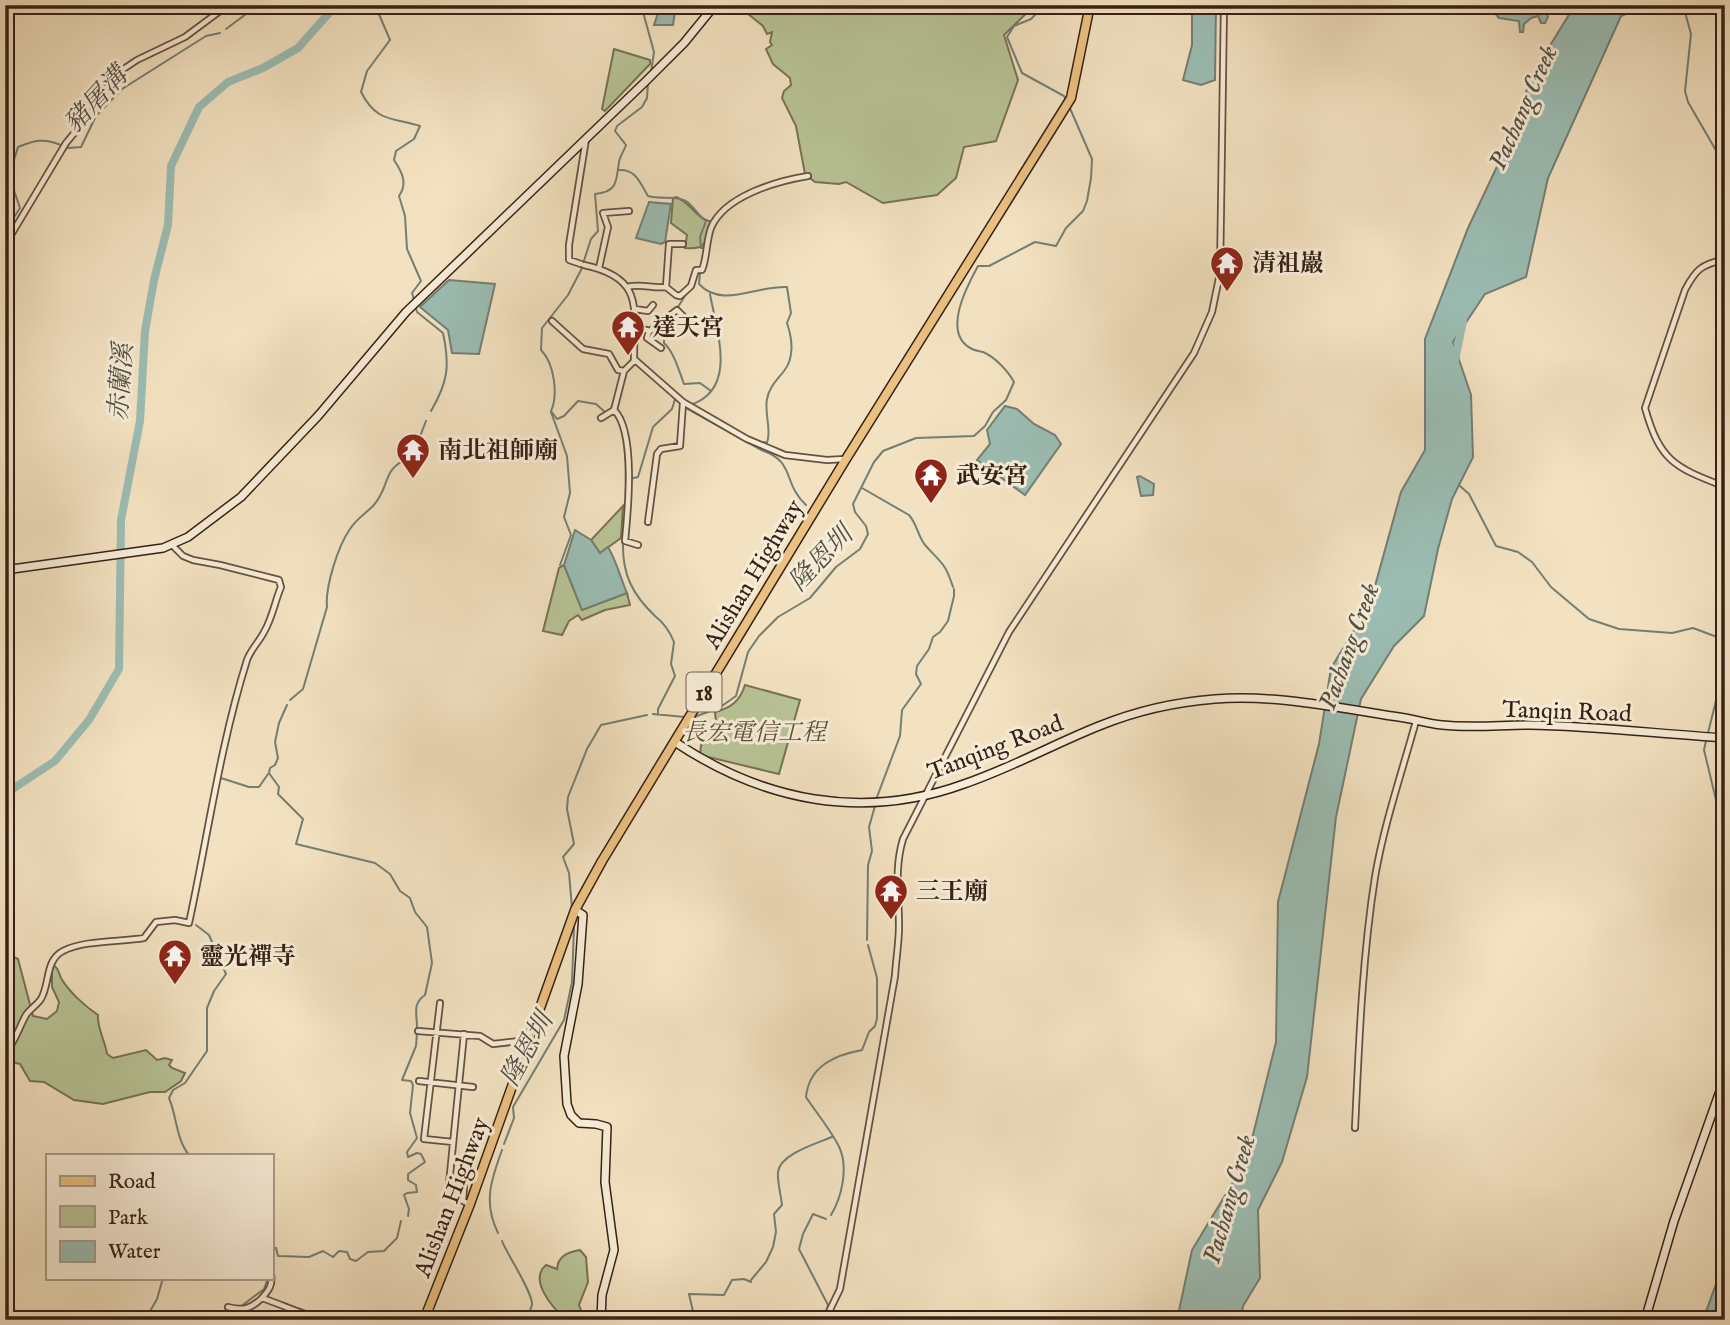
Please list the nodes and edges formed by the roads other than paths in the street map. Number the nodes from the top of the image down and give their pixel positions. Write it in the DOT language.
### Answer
graph roads {
  1 [pos="223,5"];
  2 [pos="715,5"];
  3 [pos="1090,5"];
  4 [pos="1224,5"];
  5 [pos="586,138"];
  6 [pos="808,176"];
  7 [pos="629,211"];
  8 [pos="682,244"];
  9 [pos="5,246"];
  10 [pos="1725,260"];
  11 [pos="599,268"];
  12 [pos="627,287"];
  13 [pos="666,287"];
  14 [pos="653,305"];
  15 [pos="635,309"];
  16 [pos="552,321"];
  17 [pos="689,322"];
  18 [pos="634,327"];
  19 [pos="649,331"];
  20 [pos="661,348"];
  21 [pos="635,360"];
  22 [pos="624,371"];
  23 [pos="683,402"];
  24 [pos="614,410"];
  25 [pos="601,418"];
  26 [pos="846,459"];
  27 [pos="1724,485"];
  28 [pos="1725,494"];
  29 [pos="649,522"];
  30 [pos="172,545"];
  31 [pos="638,545"];
  32 [pos="5,570"];
  33 [pos="1413,720"];
  34 [pos="1725,738"];
  35 [pos="675,742"];
  36 [pos="926,795"];
  37 [pos="575,910"];
  38 [pos="440,1003"];
  39 [pos="418,1031"];
  40 [pos="436,1033"];
  41 [pos="464,1034"];
  42 [pos="527,1044"];
  43 [pos="5,1053"];
  44 [pos="1725,1077"];
  45 [pos="419,1081"];
  46 [pos="431,1082"];
  47 [pos="459,1086"];
  48 [pos="473,1087"];
  49 [pos="1354,1128"];
  50 [pos="453,1142"];
  51 [pos="470,1204"];
  52 [pos="271,1280"];
  53 [pos="262,1298"];
  54 [pos="228,1307"];
  55 [pos="324,1320"];
  56 [pos="424,1320"];
  57 [pos="601,1320"];
  58 [pos="825,1320"];
  59 [pos="1645,1320"];
  1 -- 9 [label="street"];
  2 -- 5 [label="street"];
  3 -- 26 [label="main road, Alishan Highway / 18"];
  4 -- 36 [label="street"];
  5 -- 11 [label="street"];
  5 -- 30 [label="street"];
  6 -- 13 [label="street"];
  7 -- 11 [label="street"];
  8 -- 13 [label="street"];
  10 -- 27 [label="street"];
  11 -- 12 [label="street"];
  12 -- 13 [label="street"];
  12 -- 15 [label="street"];
  14 -- 15 [label="street"];
  15 -- 18 [label="street"];
  16 -- 22 [label="street"];
  17 -- 19 [label="street"];
  18 -- 19 [label="street"];
  18 -- 21 [label="street"];
  19 -- 20 [label="street"];
  21 -- 22 [label="street"];
  21 -- 23 [label="street"];
  22 -- 24 [label="street"];
  23 -- 26 [label="street"];
  23 -- 29 [label="street"];
  24 -- 25 [label="street"];
  24 -- 31 [label="street"];
  26 -- 35 [label="main road, Alishan Highway / 18"];
  27 -- 28 [label="street"];
  30 -- 32 [label="street"];
  30 -- 43 [label="street"];
  33 -- 34 [label="street, Tanqin Road"];
  33 -- 36 [label="street, Tanqing Road"];
  33 -- 49 [label="street"];
  35 -- 36 [label="street, Tanqing Road"];
  35 -- 37 [label="main road, Alishan Highway / 18"];
  36 -- 58 [label="street"];
  37 -- 42 [label="main road, Alishan Highway / 18"];
  37 -- 57 [label="street"];
  38 -- 40 [label="street"];
  39 -- 40 [label="street"];
  40 -- 41 [label="street"];
  40 -- 46 [label="street"];
  41 -- 42 [label="street"];
  41 -- 47 [label="street"];
  42 -- 51 [label="main road, Alishan Highway / 18"];
  44 -- 59 [label="street"];
  45 -- 46 [label="street"];
  46 -- 47 [label="street"];
  46 -- 50 [label="street"];
  47 -- 48 [label="street"];
  47 -- 50 [label="street"];
  50 -- 51 [label="street"];
  51 -- 56 [label="main road, Alishan Highway / 18"];
  52 -- 53 [label="street"];
  53 -- 54 [label="street"];
  53 -- 55 [label="street"];
}
